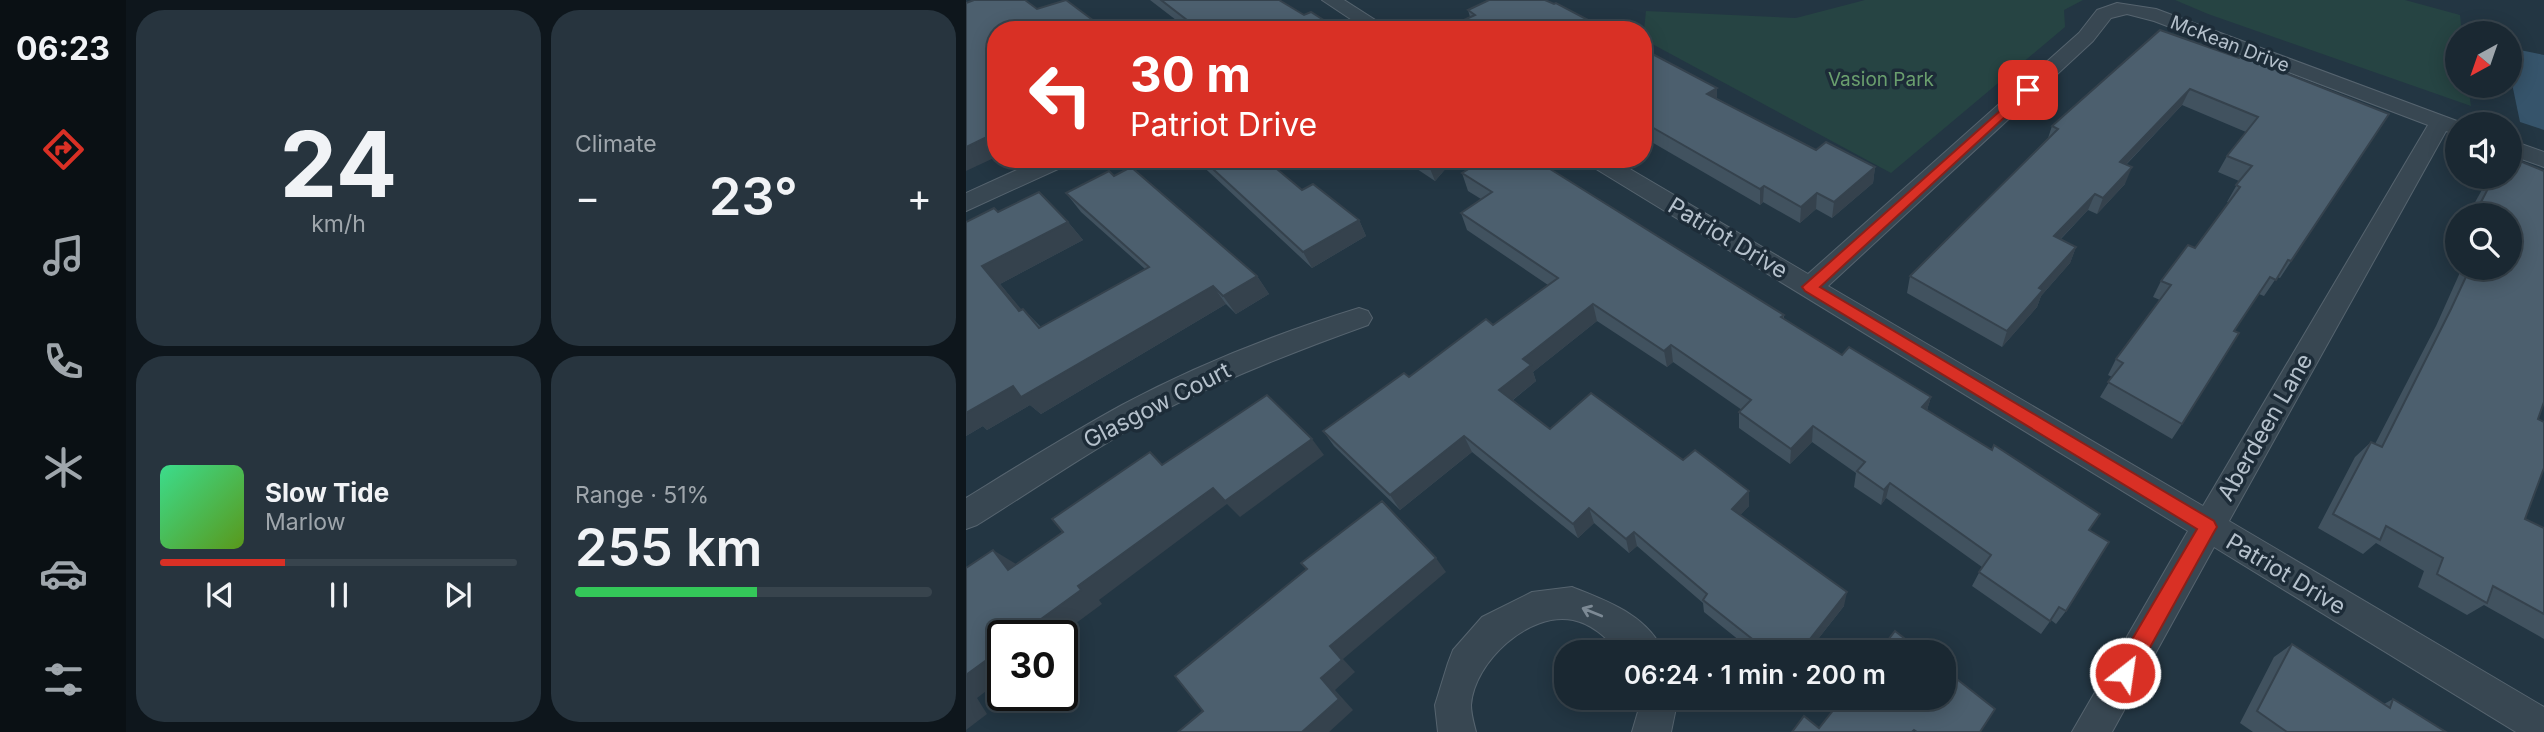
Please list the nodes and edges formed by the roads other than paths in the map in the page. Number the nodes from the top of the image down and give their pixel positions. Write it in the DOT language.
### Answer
graph roads {
  1 [pos="1331,0"];
  2 [pos="1366,21"];
  3 [pos="2445,124"];
  4 [pos="2445,130"];
  5 [pos="2522,152"];
  6 [pos="2544,160"];
  7 [pos="1042,168"];
  8 [pos="1612,168"];
  9 [pos="966,203"];
  10 [pos="1810,287"];
  11 [pos="1359,318"];
  12 [pos="966,515"];
  13 [pos="2208,527"];
  14 [pos="1633,640"];
  15 [pos="1658,710"];
  16 [pos="2544,728"];
  17 [pos="1457,732"];
  18 [pos="1651,732"];
  19 [pos="2091,732"];
  1 -- 2 [label="street"];
  3 -- 10 [label="street, McKean Drive"];
  4 -- 13 [label="street, Aberdeen Lane"];
  5 -- 6 [label="street"];
  7 -- 9 [label="street"];
  8 -- 10 [label="street, Patriot Drive"];
  10 -- 13 [label="street, Patriot Drive"];
  11 -- 12 [label="street, Glasgow Court"];
  13 -- 16 [label="street, Patriot Drive"];
  13 -- 19 [label="street, Aberdeen Lane"];
  14 -- 17 [label="street, one-way"];
  15 -- 18 [label="street"];
}
